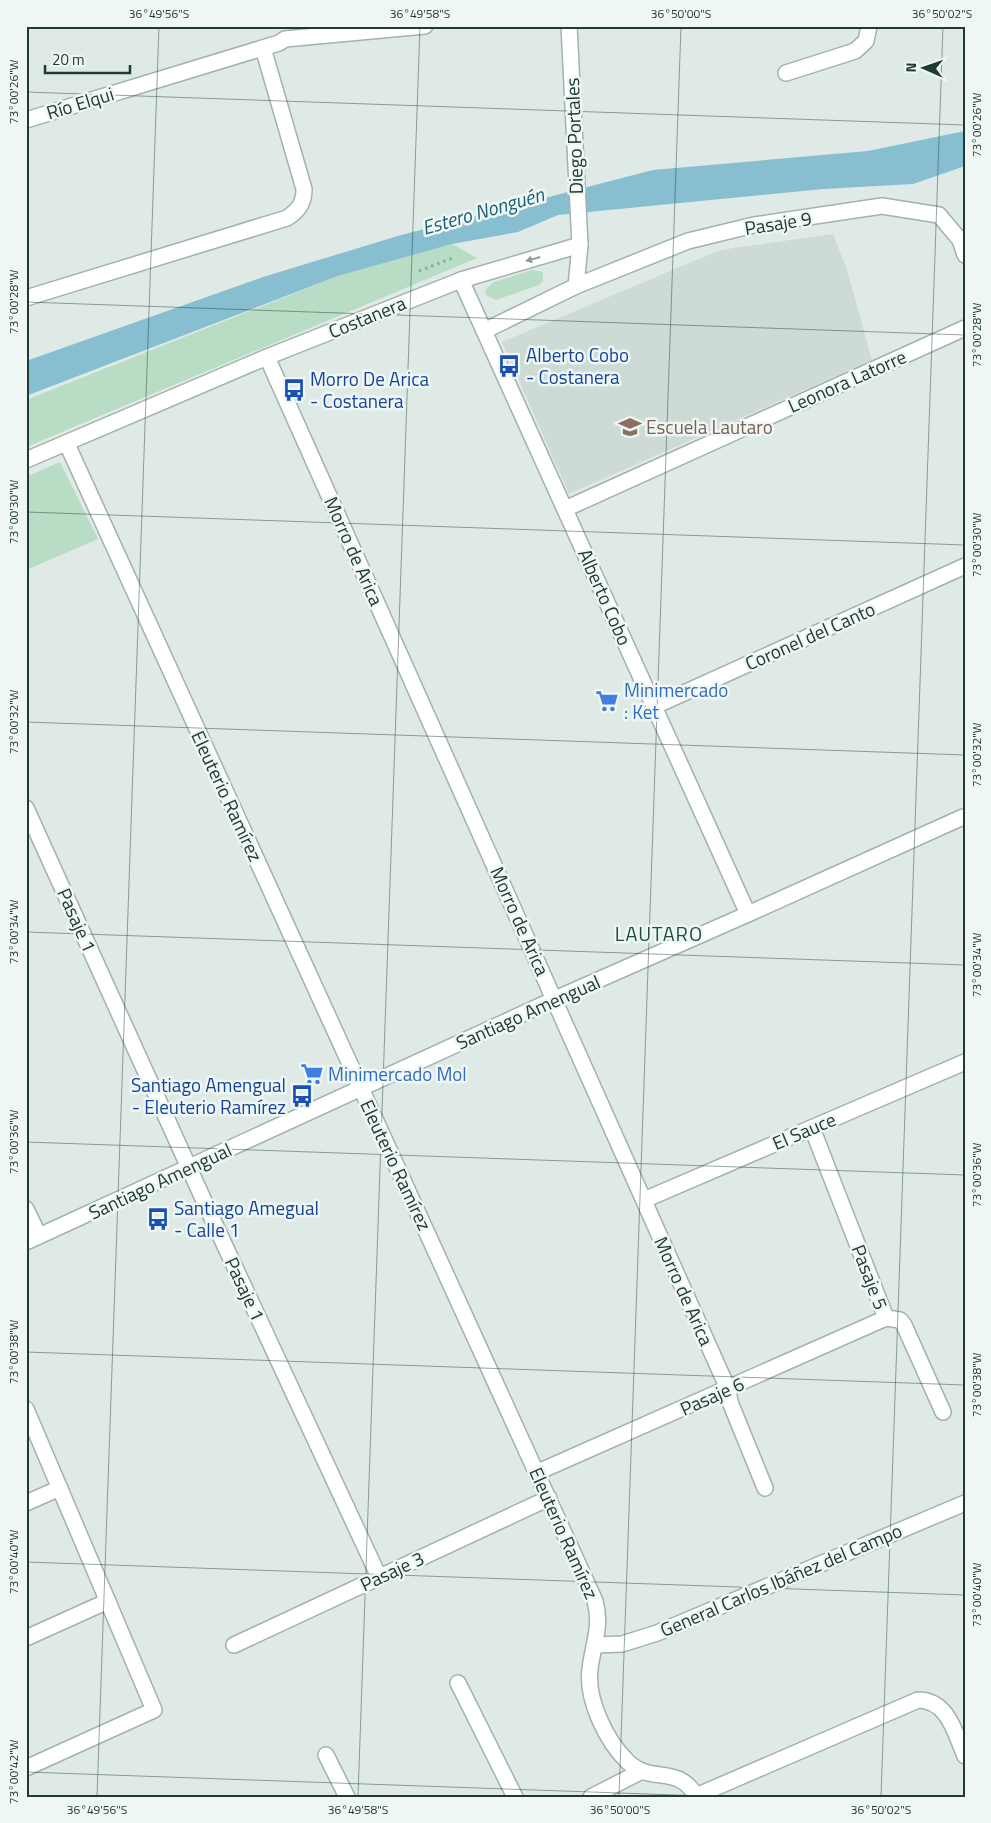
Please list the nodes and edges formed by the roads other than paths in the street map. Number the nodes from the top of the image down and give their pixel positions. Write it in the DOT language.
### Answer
graph roads {
  1 [pos="425,26"];
  2 [pos="569,26"];
  3 [pos="869,26"];
  4 [pos="285,33"];
  5 [pos="263,48"];
  6 [pos="786,73"];
  7 [pos="26,120"];
  8 [pos="580,245"];
  9 [pos="965,255"];
  10 [pos="461,280"];
  11 [pos="576,286"];
  12 [pos="26,298"];
  13 [pos="965,328"];
  14 [pos="484,331"];
  15 [pos="267,357"];
  16 [pos="67,444"];
  17 [pos="26,460"];
  18 [pos="565,508"];
  19 [pos="965,566"];
  20 [pos="655,706"];
  21 [pos="26,808"];
  22 [pos="963,816"];
  23 [pos="748,914"];
  24 [pos="554,999"];
  25 [pos="965,1062"];
  26 [pos="361,1089"];
  27 [pos="812,1128"];
  28 [pos="189,1167"];
  29 [pos="644,1200"];
  30 [pos="26,1209"];
  31 [pos="33,1239"];
  32 [pos="886,1318"];
  33 [pos="728,1389"];
  34 [pos="26,1409"];
  35 [pos="943,1412"];
  36 [pos="538,1472"];
  37 [pos="60,1488"];
  38 [pos="765,1488"];
  39 [pos="549,1498"];
  40 [pos="26,1503"];
  41 [pos="965,1503"];
  42 [pos="379,1577"];
  43 [pos="108,1601"];
  44 [pos="26,1638"];
  45 [pos="234,1645"];
  46 [pos="594,1645"];
  47 [pos="458,1683"];
  48 [pos="326,1755"];
  49 [pos="965,1756"];
  50 [pos="26,1768"];
  51 [pos="642,1771"];
  52 [pos="696,1796"];
  53 [pos="347,1797"];
  54 [pos="515,1797"];
  55 [pos="591,1797"];
  1 -- 4 [label="street, Río Elqui"];
  2 -- 8 [label="street, Diego Portales"];
  3 -- 6 [label="street"];
  4 -- 5 [label="street, Río Elqui"];
  5 -- 7 [label="street, Río Elqui"];
  5 -- 12 [label="street"];
  8 -- 10 [label="street, Costanera, one-way"];
  8 -- 11 [label="street"];
  9 -- 11 [label="street, Pasaje 9"];
  10 -- 14 [label="street, Alberto Cobo"];
  10 -- 15 [label="street, Costanera"];
  11 -- 14 [label="street"];
  13 -- 18 [label="street, Leonora Latorre"];
  14 -- 18 [label="street, Alberto Cobo"];
  15 -- 16 [label="street, Costanera"];
  15 -- 24 [label="street, Morro de Arica"];
  16 -- 17 [label="street, Costanera"];
  16 -- 26 [label="street, Eleuterio Ramírez"];
  18 -- 20 [label="street, Alberto Cobo"];
  19 -- 20 [label="street, Coronel del Canto"];
  20 -- 23 [label="street, Alberto Cobo"];
  21 -- 28 [label="street, Pasaje 1"];
  22 -- 23 [label="street, Santiago Amengual"];
  23 -- 24 [label="street, Santiago Amengual"];
  24 -- 26 [label="street, Santiago Amengual"];
  24 -- 29 [label="street, Morro de Arica"];
  25 -- 27 [label="street, El Sauce"];
  26 -- 28 [label="street, Santiago Amengual"];
  26 -- 36 [label="street, Eleuterio Ramírez"];
  27 -- 29 [label="street, El Sauce"];
  27 -- 32 [label="street, Pasaje 5"];
  28 -- 31 [label="street, Santiago Amengual"];
  28 -- 42 [label="street, Pasaje 1"];
  29 -- 33 [label="street, Morro de Arica"];
  30 -- 31 [label="street, Santiago Amengual"];
  32 -- 33 [label="street, Pasaje 6"];
  32 -- 35 [label="street, Pasaje 5"];
  33 -- 36 [label="street, Pasaje 6"];
  33 -- 38 [label="street, Morro de Arica"];
  34 -- 37 [label="street"];
  36 -- 39 [label="street, Eleuterio Ramírez"];
  37 -- 40 [label="street"];
  37 -- 43 [label="street"];
  39 -- 42 [label="street, Pasaje 3"];
  39 -- 46 [label="street, Eleuterio Ramírez"];
  41 -- 46 [label="street, General Carlos Ibáñez del Campo"];
  42 -- 45 [label="street, Pasaje 3"];
  43 -- 44 [label="street"];
  43 -- 50 [label="street"];
  46 -- 51 [label="street, Eleuterio Ramírez"];
  47 -- 54 [label="street"];
  48 -- 53 [label="street"];
  49 -- 52 [label="street, Eleuterio Ramírez"];
  51 -- 52 [label="street, Eleuterio Ramírez"];
  51 -- 55 [label="street"];
}
